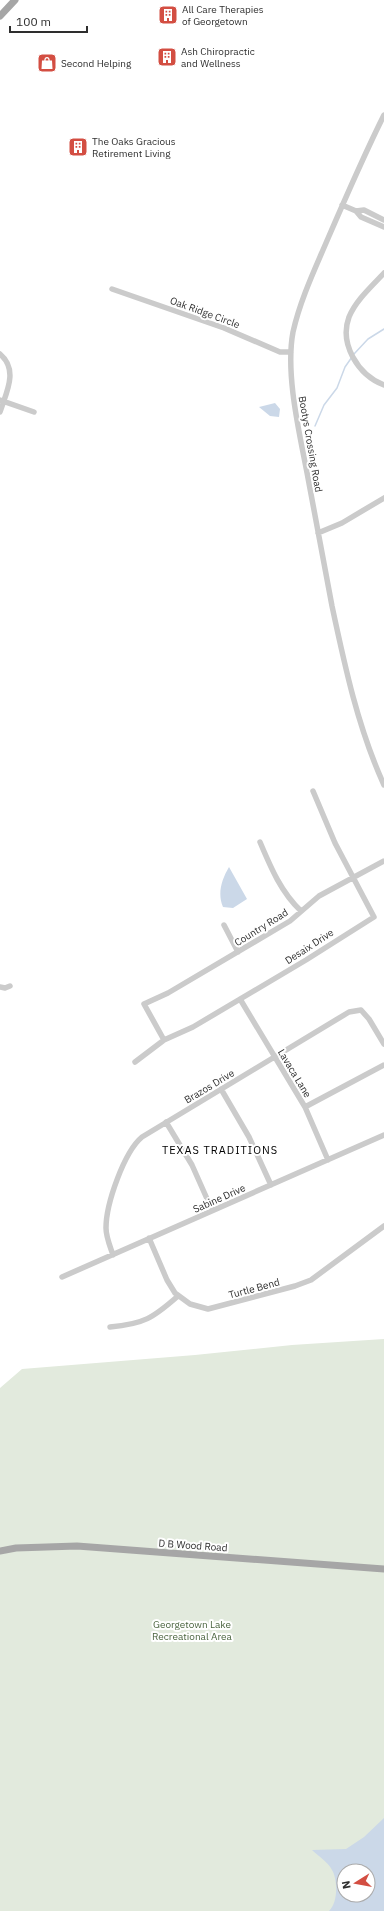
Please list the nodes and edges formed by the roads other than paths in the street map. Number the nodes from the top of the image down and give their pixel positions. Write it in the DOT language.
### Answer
graph roads {
  1 [pos="15,0"];
  2 [pos="0,16"];
  3 [pos="384,114"];
  4 [pos="342,205"];
  5 [pos="356,211"];
  6 [pos="384,220"];
  7 [pos="384,227"];
  8 [pos="384,273"];
  9 [pos="112,289"];
  10 [pos="292,352"];
  11 [pos="0,354"];
  12 [pos="384,385"];
  13 [pos="2,400"];
  14 [pos="0,412"];
  15 [pos="34,412"];
  16 [pos="384,498"];
  17 [pos="318,533"];
  18 [pos="384,785"];
  19 [pos="313,791"];
  20 [pos="260,842"];
  21 [pos="384,861"];
  22 [pos="352,879"];
  23 [pos="301,911"];
  24 [pos="224,925"];
  25 [pos="238,952"];
  26 [pos="10,986"];
  27 [pos="0,987"];
  28 [pos="240,999"];
  29 [pos="164,1040"];
  30 [pos="384,1044"];
  31 [pos="275,1056"];
  32 [pos="135,1062"];
  33 [pos="384,1065"];
  34 [pos="221,1089"];
  35 [pos="305,1107"];
  36 [pos="166,1122"];
  37 [pos="384,1135"];
  38 [pos="328,1160"];
  39 [pos="271,1185"];
  40 [pos="212,1210"];
  41 [pos="384,1226"];
  42 [pos="149,1238"];
  43 [pos="113,1255"];
  44 [pos="62,1277"];
  45 [pos="178,1296"];
  46 [pos="110,1327"];
  47 [pos="0,1551"];
  48 [pos="384,1569"];
  1 -- 2 [label="main road"];
  3 -- 4 [label="street, Bootys Crossing Road"];
  4 -- 5 [label="street"];
  4 -- 10 [label="street, Bootys Crossing Road"];
  5 -- 6 [label="street"];
  5 -- 7 [label="street"];
  8 -- 12 [label="street"];
  9 -- 10 [label="street, Oak Ridge Circle"];
  10 -- 17 [label="street, Bootys Crossing Road"];
  11 -- 13 [label="street"];
  13 -- 14 [label="street"];
  13 -- 15 [label="street"];
  16 -- 17 [label="street"];
  17 -- 18 [label="street, Bootys Crossing Road"];
  19 -- 22 [label="street, Desaix Drive"];
  20 -- 23 [label="street"];
  21 -- 22 [label="street, Country Road"];
  22 -- 23 [label="street, Country Road"];
  22 -- 28 [label="street, Desaix Drive"];
  23 -- 25 [label="street, Country Road"];
  24 -- 25 [label="street"];
  25 -- 29 [label="street, Country Road"];
  26 -- 27 [label="street"];
  28 -- 29 [label="street, Desaix Drive"];
  28 -- 31 [label="street, Lavaca Lane"];
  29 -- 32 [label="street, Desaix Drive"];
  30 -- 31 [label="street, Brazos Drive"];
  31 -- 34 [label="street, Brazos Drive"];
  31 -- 35 [label="street, Lavaca Lane"];
  33 -- 35 [label="street"];
  34 -- 36 [label="street, Brazos Drive"];
  34 -- 39 [label="street"];
  35 -- 38 [label="street, Lavaca Lane"];
  36 -- 40 [label="street"];
  36 -- 43 [label="street, Brazos Drive"];
  37 -- 38 [label="street, Sabine Drive"];
  38 -- 39 [label="street, Sabine Drive"];
  39 -- 40 [label="street, Sabine Drive"];
  40 -- 42 [label="street, Sabine Drive"];
  41 -- 45 [label="street, Turtle Bend"];
  42 -- 43 [label="street, Sabine Drive"];
  42 -- 45 [label="street, Turtle Bend"];
  43 -- 44 [label="street, Sabine Drive"];
  45 -- 46 [label="street"];
  47 -- 48 [label="main road, D B Wood Road"];
}
